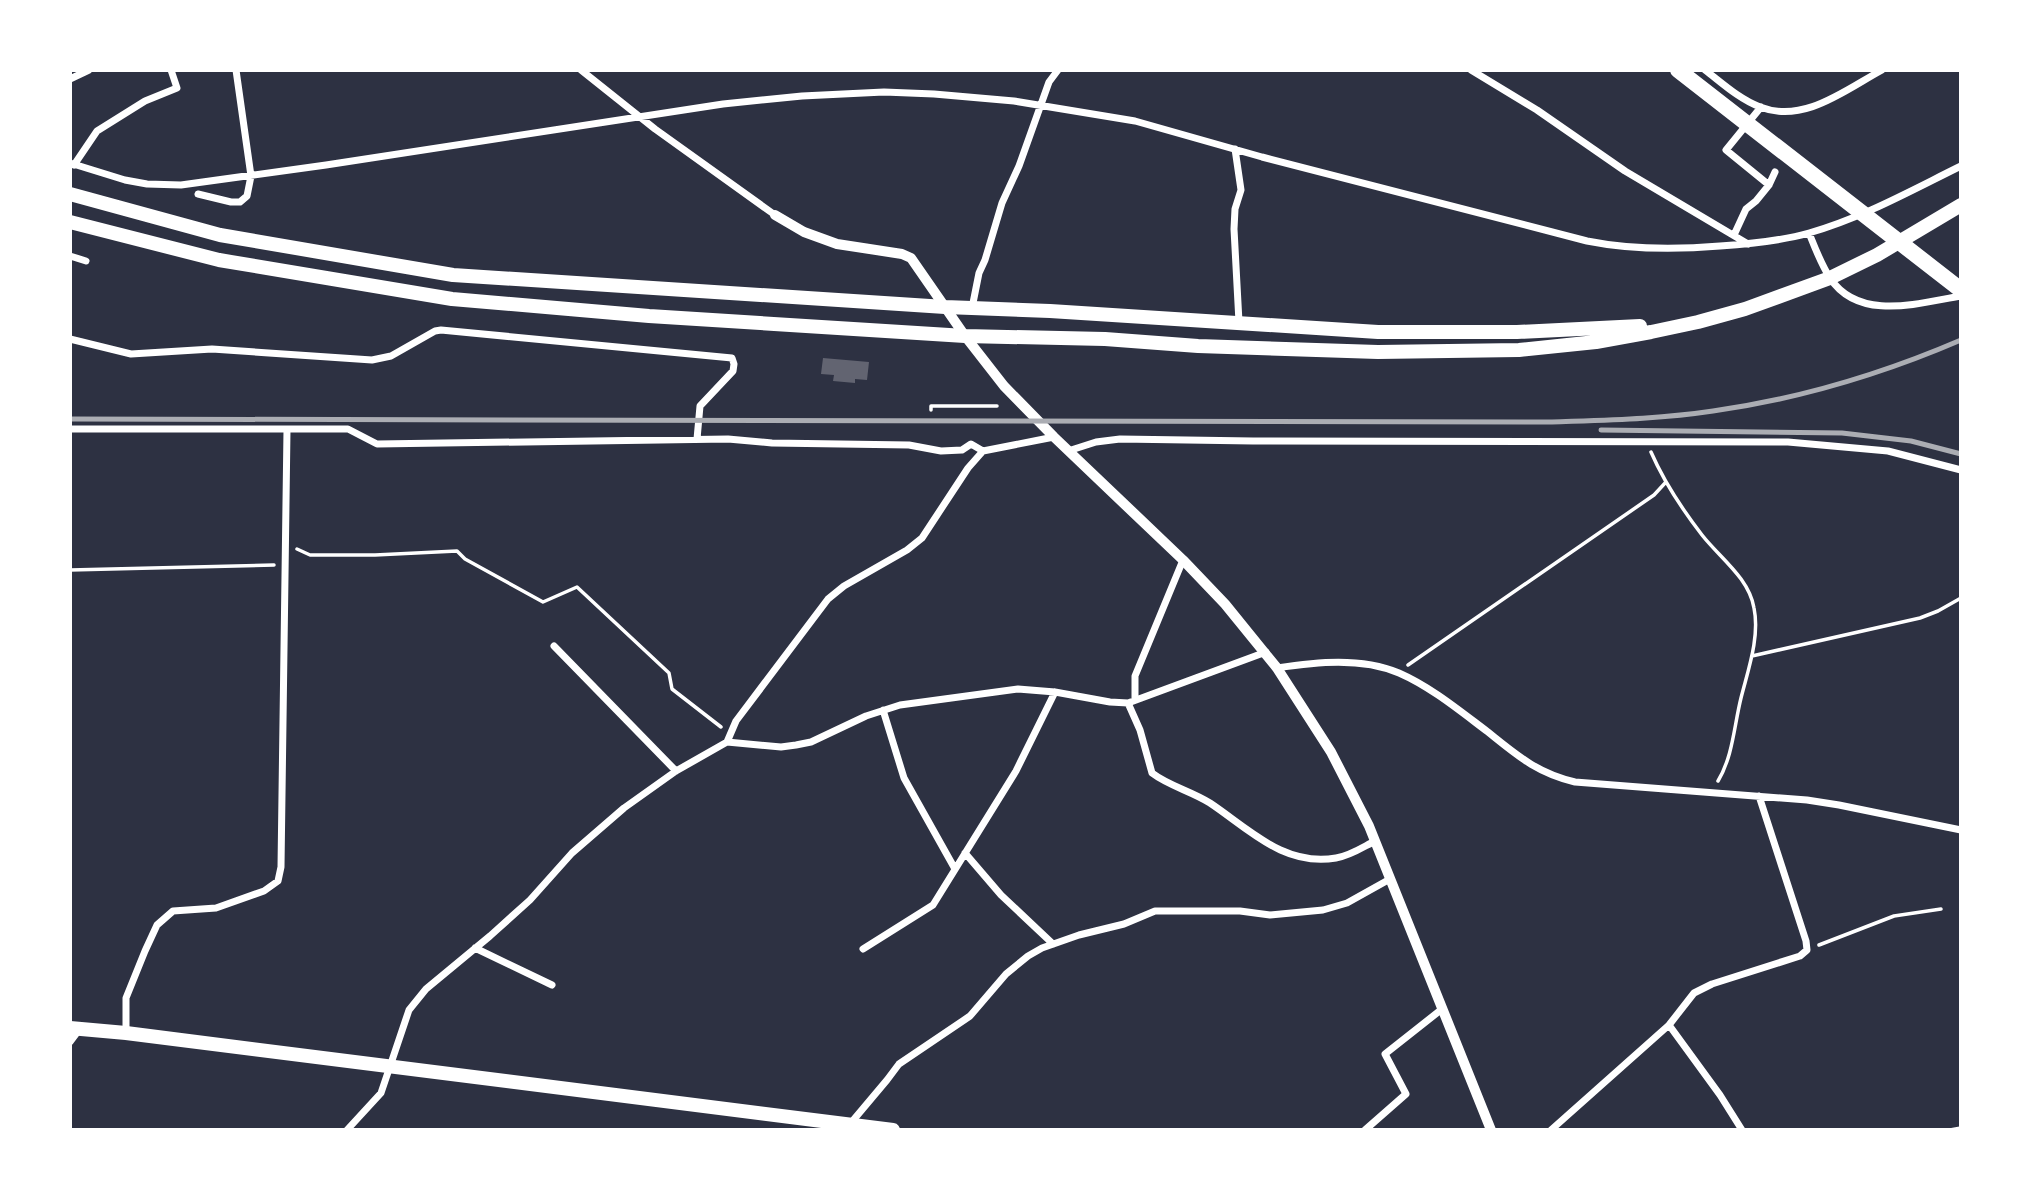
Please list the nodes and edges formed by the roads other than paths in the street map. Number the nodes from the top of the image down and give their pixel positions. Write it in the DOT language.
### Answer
graph roads {
  1 [pos="89,70"];
  2 [pos="171,70"];
  3 [pos="236,70"];
  4 [pos="581,70"];
  5 [pos="1058,70"];
  6 [pos="1471,70"];
  7 [pos="1678,70"];
  8 [pos="1705,70"];
  9 [pos="1882,70"];
  10 [pos="70,79"];
  11 [pos="1042,105"];
  12 [pos="1760,107"];
  13 [pos="640,117"];
  14 [pos="1235,149"];
  15 [pos="72,164"];
  16 [pos="1961,166"];
  17 [pos="1775,172"];
  18 [pos="250,176"];
  19 [pos="1769,185"];
  20 [pos="70,194"];
  21 [pos="198,194"];
  22 [pos="1961,205"];
  23 [pos="775,215"];
  24 [pos="70,222"];
  25 [pos="1809,233"];
  26 [pos="1734,235"];
  27 [pos="1749,244"];
  28 [pos="70,256"];
  29 [pos="86,261"];
  30 [pos="1830,278"];
  31 [pos="1961,290"];
  32 [pos="1961,296"];
  33 [pos="945,307"];
  34 [pos="972,308"];
  35 [pos="1239,322"];
  36 [pos="1698,322"];
  37 [pos="965,336"];
  38 [pos="70,339"];
  39 [pos="70,429"];
  40 [pos="287,430"];
  41 [pos="1054,437"];
  42 [pos="696,439"];
  43 [pos="984,451"];
  44 [pos="1068,451"];
  45 [pos="1961,470"];
  46 [pos="1183,560"];
  47 [pos="554,646"];
  48 [pos="1265,652"];
  49 [pos="1277,668"];
  50 [pos="1055,692"];
  51 [pos="1132,702"];
  52 [pos="883,710"];
  53 [pos="728,738"];
  54 [pos="676,772"];
  55 [pos="1759,796"];
  56 [pos="1961,830"];
  57 [pos="1375,841"];
  58 [pos="965,853"];
  59 [pos="955,869"];
  60 [pos="1390,879"];
  61 [pos="1053,944"];
  62 [pos="475,948"];
  63 [pos="863,949"];
  64 [pos="552,985"];
  65 [pos="1442,1009"];
  66 [pos="1668,1026"];
  67 [pos="75,1028"];
  68 [pos="126,1033"];
  69 [pos="70,1042"];
  70 [pos="390,1067"];
  71 [pos="849,1127"];
  72 [pos="347,1130"];
  73 [pos="893,1130"];
  74 [pos="1365,1130"];
  75 [pos="1490,1130"];
  76 [pos="1551,1130"];
  77 [pos="1742,1130"];
  1 -- 10 [label="street"];
  2 -- 15 [label="street"];
  3 -- 18 [label="street"];
  4 -- 13 [label="street"];
  5 -- 11 [label="street"];
  6 -- 26 [label="street"];
  7 -- 31 [label="highway"];
  8 -- 12 [label="street"];
  9 -- 12 [label="street"];
  11 -- 13 [label="street"];
  11 -- 14 [label="street"];
  11 -- 34 [label="street"];
  12 -- 19 [label="street"];
  13 -- 18 [label="street"];
  13 -- 23 [label="street"];
  14 -- 27 [label="street"];
  14 -- 35 [label="street"];
  15 -- 18 [label="street"];
  16 -- 25 [label="street"];
  17 -- 19 [label="street"];
  18 -- 21 [label="street"];
  19 -- 26 [label="street"];
  20 -- 33 [label="highway"];
  22 -- 30 [label="highway"];
  23 -- 33 [label="street"];
  24 -- 37 [label="highway"];
  25 -- 27 [label="street"];
  25 -- 30 [label="street"];
  26 -- 27 [label="street"];
  28 -- 29 [label="street"];
  30 -- 32 [label="street"];
  30 -- 36 [label="highway"];
  33 -- 34 [label="highway"];
  33 -- 37 [label="street"];
  34 -- 35 [label="highway"];
  35 -- 36 [label="highway"];
  36 -- 37 [label="highway"];
  37 -- 41 [label="street"];
  38 -- 42 [label="street"];
  39 -- 40 [label="street"];
  40 -- 42 [label="street"];
  40 -- 68 [label="street"];
  41 -- 43 [label="street"];
  41 -- 44 [label="street"];
  42 -- 43 [label="street"];
  43 -- 53 [label="street"];
  44 -- 45 [label="street"];
  44 -- 46 [label="street"];
  46 -- 48 [label="street"];
  46 -- 51 [label="street"];
  47 -- 54 [label="street"];
  48 -- 49 [label="street"];
  48 -- 51 [label="street"];
  49 -- 55 [label="street"];
  49 -- 57 [label="street"];
  50 -- 51 [label="street"];
  50 -- 52 [label="street"];
  50 -- 58 [label="street"];
  51 -- 57 [label="street"];
  52 -- 53 [label="street"];
  52 -- 59 [label="street"];
  53 -- 54 [label="street"];
  54 -- 62 [label="street"];
  55 -- 56 [label="street"];
  55 -- 66 [label="street"];
  57 -- 60 [label="street"];
  58 -- 59 [label="street"];
  58 -- 61 [label="street"];
  59 -- 63 [label="street"];
  60 -- 61 [label="street"];
  60 -- 65 [label="street"];
  61 -- 71 [label="street"];
  62 -- 64 [label="street"];
  62 -- 70 [label="street"];
  65 -- 74 [label="street"];
  65 -- 75 [label="street"];
  66 -- 76 [label="street"];
  66 -- 77 [label="street"];
  67 -- 68 [label="highway"];
  67 -- 69 [label="street"];
  68 -- 70 [label="highway"];
  70 -- 71 [label="highway"];
  70 -- 72 [label="street"];
  71 -- 73 [label="highway"];
}
